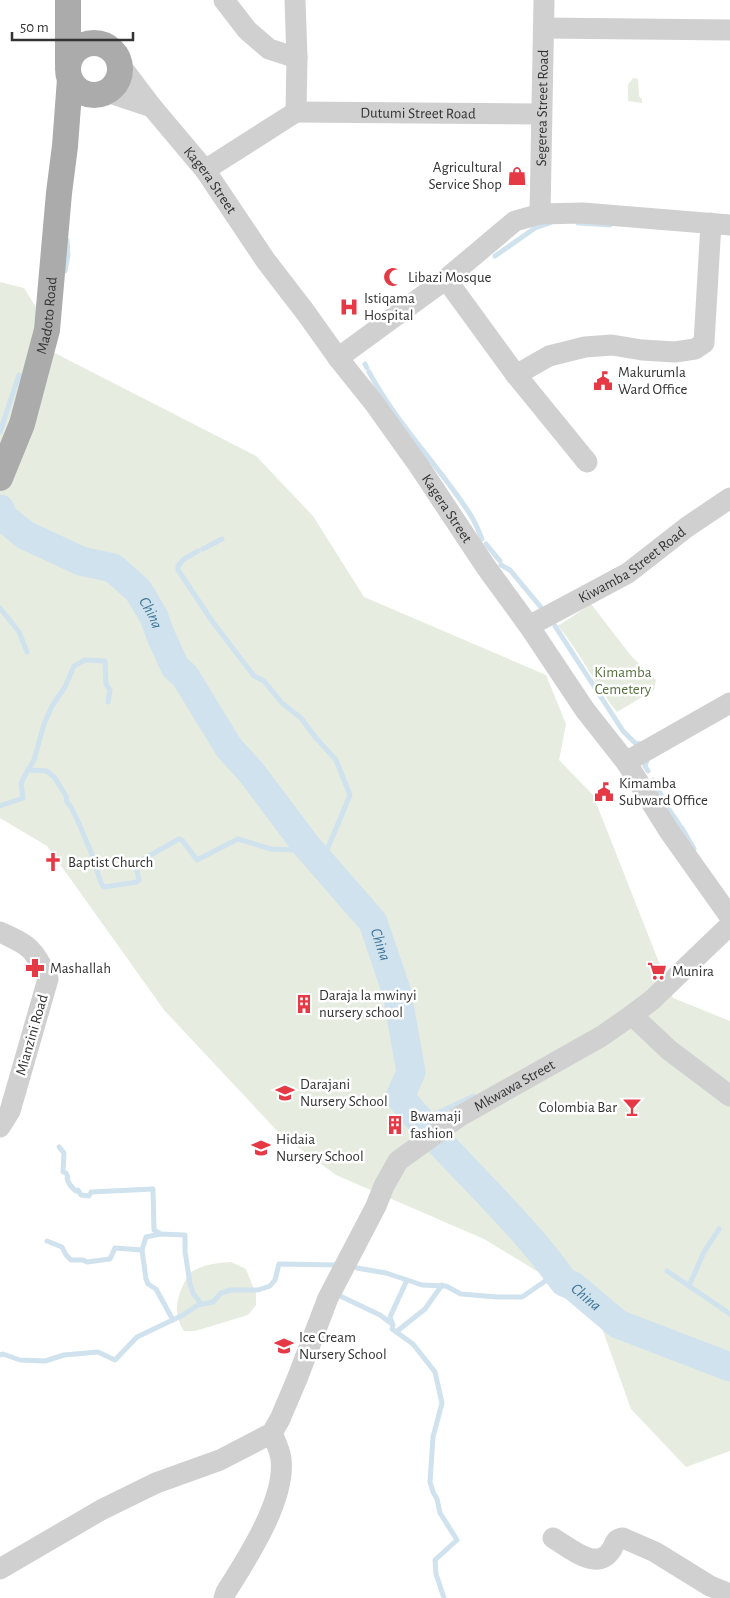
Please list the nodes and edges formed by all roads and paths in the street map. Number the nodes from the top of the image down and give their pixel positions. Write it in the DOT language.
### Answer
graph roads {
  1 [pos="224,0"];
  2 [pos="295,0"];
  3 [pos="544,0"];
  4 [pos="68,1"];
  5 [pos="544,28"];
  6 [pos="730,30"];
  7 [pos="101,44"];
  8 [pos="297,58"];
  9 [pos="121,66"];
  10 [pos="69,71"];
  11 [pos="105,93"];
  12 [pos="152,107"];
  13 [pos="296,112"];
  14 [pos="540,114"];
  15 [pos="65,146"];
  16 [pos="205,170"];
  17 [pos="540,214"];
  18 [pos="720,224"];
  19 [pos="446,279"];
  20 [pos="338,358"];
  21 [pos="516,375"];
  22 [pos="586,462"];
  23 [pos="3,472"];
  24 [pos="730,498"];
  25 [pos="529,626"];
  26 [pos="730,703"];
  27 [pos="626,762"];
  28 [pos="730,917"];
  29 [pos="730,925"];
  30 [pos="0,932"];
  31 [pos="632,1015"];
  32 [pos="730,1096"];
  33 [pos="0,1128"];
  34 [pos="272,1433"];
  35 [pos="553,1538"];
  36 [pos="0,1570"];
  37 [pos="730,1594"];
  38 [pos="224,1598"];
  1 -- 8 [label="street"];
  2 -- 8 [label="street"];
  3 -- 5 [label="street, Segerea Street Road"];
  4 -- 7 [label="main road, Madoto Road"];
  4 -- 10 [label="main road, Madoto Road"];
  5 -- 6 [label="street"];
  5 -- 14 [label="street, Segerea Street Road"];
  7 -- 9 [label="main road"];
  7 -- 10 [label="main road"];
  8 -- 13 [label="street"];
  9 -- 11 [label="main road"];
  9 -- 12 [label="street, Kagera Street"];
  10 -- 11 [label="main road"];
  10 -- 15 [label="main road, Madoto Road"];
  11 -- 12 [label="street"];
  11 -- 15 [label="main road, Madoto Road"];
  12 -- 16 [label="street, Kagera Street"];
  13 -- 14 [label="street, Dutumi Street Road"];
  13 -- 16 [label="street"];
  14 -- 17 [label="street, Segerea Street Road"];
  15 -- 23 [label="main road, Madoto Road"];
  16 -- 20 [label="street, Kagera Street"];
  17 -- 18 [label="street"];
  17 -- 19 [label="street"];
  18 -- 21 [label="street"];
  19 -- 20 [label="street"];
  19 -- 21 [label="street"];
  20 -- 25 [label="street, Kagera Street"];
  21 -- 22 [label="street"];
  24 -- 25 [label="street, Kiwamba Street Road"];
  25 -- 27 [label="street, Kagera Street"];
  26 -- 27 [label="street"];
  27 -- 28 [label="street, Kagera Street"];
  29 -- 31 [label="street, Mkwawa Street"];
  30 -- 33 [label="street, Mianzini Road"];
  31 -- 32 [label="street"];
  31 -- 34 [label="street, Mkwawa Street"];
  34 -- 36 [label="street"];
  34 -- 38 [label="street"];
  35 -- 37 [label="street"];
}
